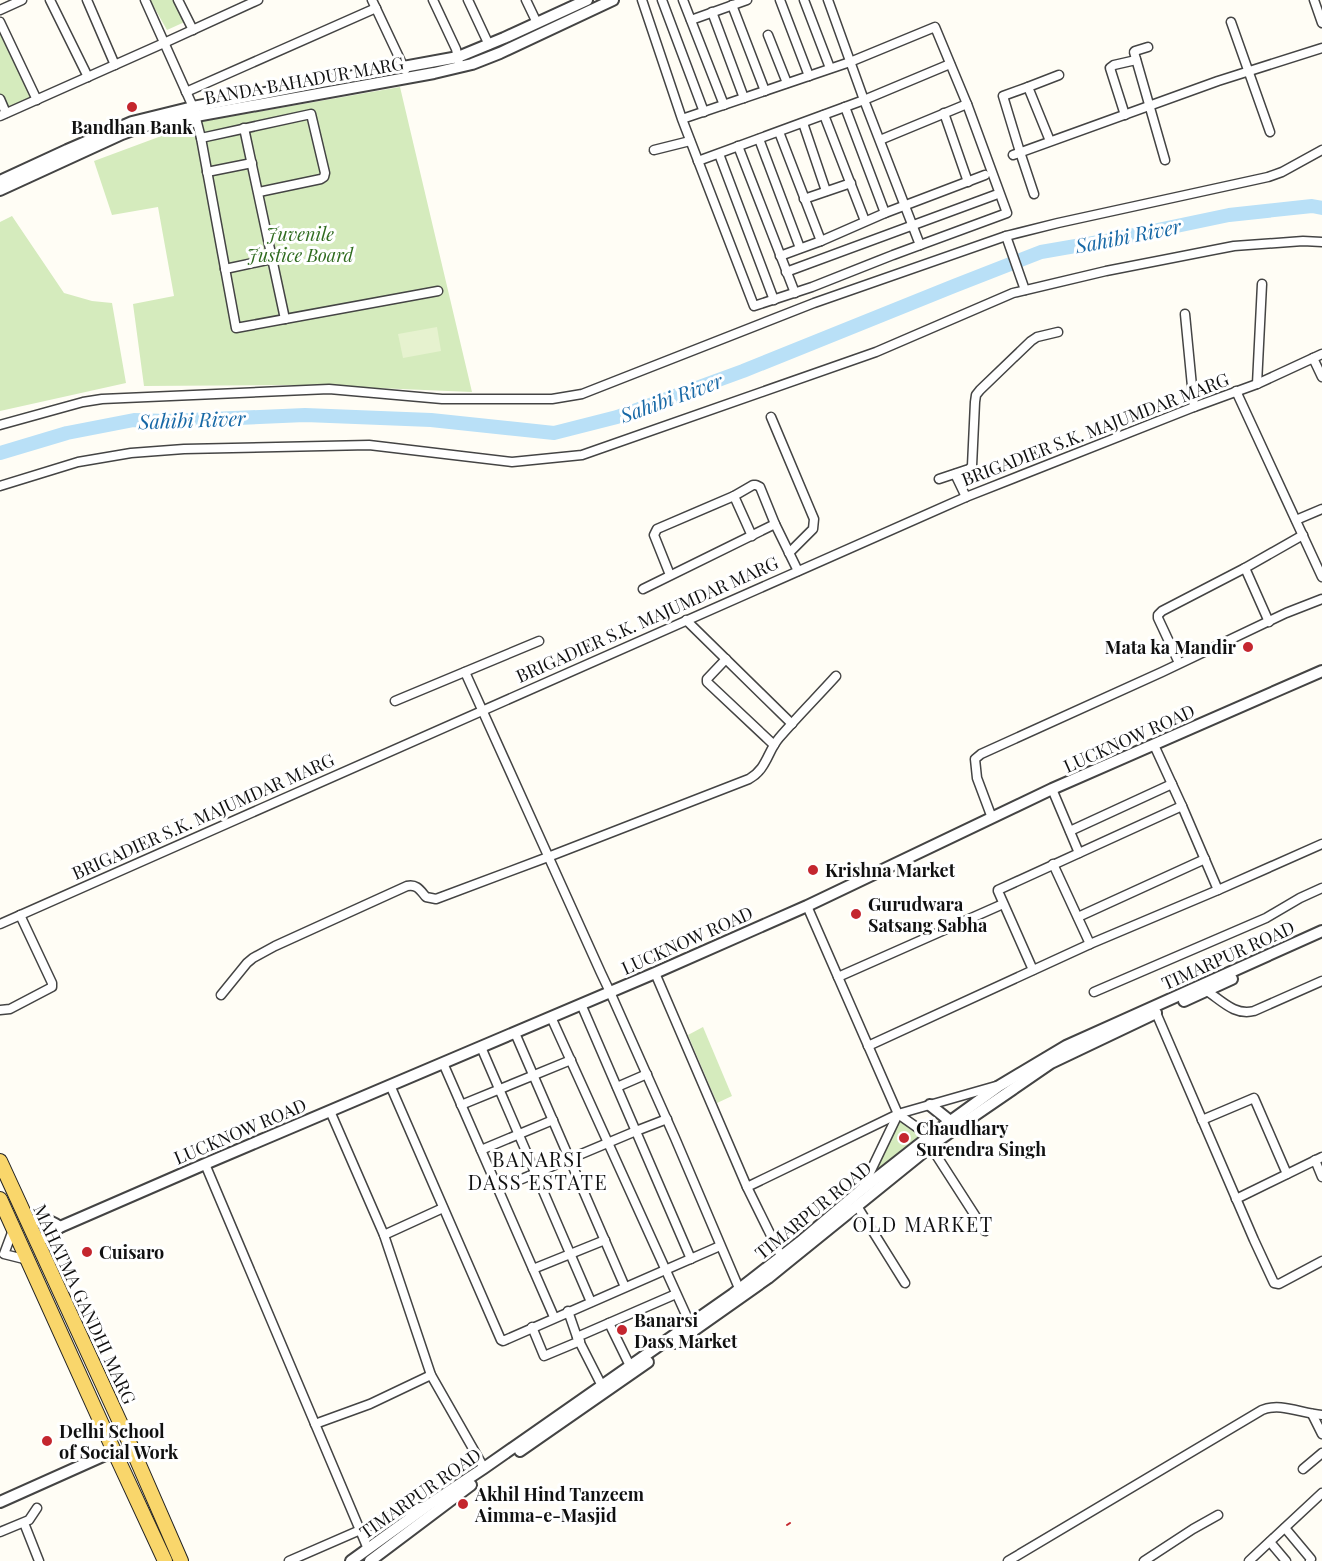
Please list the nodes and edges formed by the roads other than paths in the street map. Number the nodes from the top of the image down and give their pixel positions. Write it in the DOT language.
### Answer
graph roads {
  1 [pos="22,0"];
  2 [pos="50,0"];
  3 [pos="87,0"];
  4 [pos="145,0"];
  5 [pos="178,0"];
  6 [pos="258,0"];
  7 [pos="433,0"];
  8 [pos="468,0"];
  9 [pos="526,0"];
  10 [pos="587,0"];
  11 [pos="613,0"];
  12 [pos="642,0"];
  13 [pos="662,0"];
  14 [pos="684,0"];
  15 [pos="747,0"];
  16 [pos="780,0"];
  17 [pos="804,0"];
  18 [pos="828,0"];
  19 [pos="1314,0"];
  20 [pos="239,4"];
  21 [pos="374,4"];
  22 [pos="732,5"];
  23 [pos="0,10"];
  24 [pos="712,12"];
  25 [pos="691,20"];
  26 [pos="0,22"];
  27 [pos="1231,22"];
  28 [pos="537,23"];
  29 [pos="1322,23"];
  30 [pos="193,30"];
  31 [pos="768,35"];
  32 [pos="164,43"];
  33 [pos="506,44"];
  34 [pos="489,45"];
  35 [pos="1148,47"];
  36 [pos="1322,48"];
  37 [pos="1136,60"];
  38 [pos="459,62"];
  39 [pos="850,62"];
  40 [pos="950,64"];
  41 [pos="115,65"];
  42 [pos="830,68"];
  43 [pos="1248,71"];
  44 [pos="406,73"];
  45 [pos="1059,75"];
  46 [pos="809,76"];
  47 [pos="88,77"];
  48 [pos="787,83"];
  49 [pos="1028,87"];
  50 [pos="765,91"];
  51 [pos="186,92"];
  52 [pos="744,98"];
  53 [pos="0,99"];
  54 [pos="37,100"];
  55 [pos="864,100"];
  56 [pos="967,104"];
  57 [pos="724,105"];
  58 [pos="1150,106"];
  59 [pos="845,108"];
  60 [pos="194,112"];
  61 [pos="705,112"];
  62 [pos="944,113"];
  63 [pos="3,115"];
  64 [pos="824,115"];
  65 [pos="1125,115"];
  66 [pos="682,120"];
  67 [pos="803,123"];
  68 [pos="244,128"];
  69 [pos="779,132"];
  70 [pos="1270,132"];
  71 [pos="201,138"];
  72 [pos="759,139"];
  73 [pos="880,140"];
  74 [pos="690,141"];
  75 [pos="1050,141"];
  76 [pos="738,147"];
  77 [pos="654,150"];
  78 [pos="1322,150"];
  79 [pos="1016,153"];
  80 [pos="719,154"];
  81 [pos="1165,160"];
  82 [pos="698,161"];
  83 [pos="252,163"];
  84 [pos="207,172"];
  85 [pos="985,175"];
  86 [pos="0,181"];
  87 [pos="968,182"];
  88 [pos="851,183"];
  89 [pos="0,190"];
  90 [pos="259,192"];
  91 [pos="826,192"];
  92 [pos="1034,194"];
  93 [pos="995,195"];
  94 [pos="804,199"];
  95 [pos="905,205"];
  96 [pos="885,213"];
  97 [pos="865,221"];
  98 [pos="913,225"];
  99 [pos="1007,239"];
  100 [pos="821,241"];
  101 [pos="1322,242"];
  102 [pos="920,245"];
  103 [pos="800,248"];
  104 [pos="780,256"];
  105 [pos="272,259"];
  106 [pos="225,268"];
  107 [pos="786,272"];
  108 [pos="1262,284"];
  109 [pos="438,291"];
  110 [pos="1025,291"];
  111 [pos="795,293"];
  112 [pos="774,300"];
  113 [pos="1185,314"];
  114 [pos="285,319"];
  115 [pos="1058,332"];
  116 [pos="1322,354"];
  117 [pos="1313,358"];
  118 [pos="1322,377"];
  119 [pos="1257,384"];
  120 [pos="1236,391"];
  121 [pos="1194,407"];
  122 [pos="771,417"];
  123 [pos="0,425"];
  124 [pos="955,474"];
  125 [pos="939,479"];
  126 [pos="0,486"];
  127 [pos="734,496"];
  128 [pos="966,497"];
  129 [pos="1322,509"];
  130 [pos="1296,520"];
  131 [pos="775,524"];
  132 [pos="1303,535"];
  133 [pos="752,536"];
  134 [pos="789,553"];
  135 [pos="1245,568"];
  136 [pos="798,571"];
  137 [pos="670,575"];
  138 [pos="1322,577"];
  139 [pos="643,589"];
  140 [pos="1322,599"];
  141 [pos="686,620"];
  142 [pos="1269,622"];
  143 [pos="539,641"];
  144 [pos="726,659"];
  145 [pos="1179,663"];
  146 [pos="1322,671"];
  147 [pos="465,672"];
  148 [pos="836,676"];
  149 [pos="395,700"];
  150 [pos="482,710"];
  151 [pos="792,724"];
  152 [pos="774,745"];
  153 [pos="1154,745"];
  154 [pos="1172,784"];
  155 [pos="1052,789"];
  156 [pos="1182,806"];
  157 [pos="992,818"];
  158 [pos="1070,831"];
  159 [pos="1322,844"];
  160 [pos="1079,853"];
  161 [pos="548,857"];
  162 [pos="1205,859"];
  163 [pos="1053,864"];
  164 [pos="1322,888"];
  165 [pos="1218,890"];
  166 [pos="1003,904"];
  167 [pos="807,906"];
  168 [pos="20,915"];
  169 [pos="1078,917"];
  170 [pos="0,924"];
  171 [pos="1322,931"];
  172 [pos="1322,938"];
  173 [pos="1090,944"];
  174 [pos="1033,970"];
  175 [pos="655,973"];
  176 [pos="838,977"];
  177 [pos="1322,981"];
  178 [pos="1205,987"];
  179 [pos="610,992"];
  180 [pos="1094,992"];
  181 [pos="221,995"];
  182 [pos="581,1004"];
  183 [pos="0,1010"];
  184 [pos="1155,1010"];
  185 [pos="551,1017"];
  186 [pos="515,1033"];
  187 [pos="868,1046"];
  188 [pos="481,1047"];
  189 [pos="571,1060"];
  190 [pos="443,1063"];
  191 [pos="647,1074"];
  192 [pos="534,1077"];
  193 [pos="390,1085"];
  194 [pos="999,1086"];
  195 [pos="617,1087"];
  196 [pos="499,1090"];
  197 [pos="930,1105"];
  198 [pos="461,1106"];
  199 [pos="330,1111"];
  200 [pos="898,1114"];
  201 [pos="667,1119"];
  202 [pos="553,1120"];
  203 [pos="1202,1120"];
  204 [pos="950,1121"];
  205 [pos="636,1131"];
  206 [pos="519,1134"];
  207 [pos="932,1142"];
  208 [pos="608,1143"];
  209 [pos="481,1150"];
  210 [pos="569,1158"];
  211 [pos="1318,1159"];
  212 [pos="0,1161"];
  213 [pos="205,1164"];
  214 [pos="535,1173"];
  215 [pos="1287,1174"];
  216 [pos="1322,1177"];
  217 [pos="747,1187"];
  218 [pos="498,1189"];
  219 [pos="860,1191"];
  220 [pos="0,1198"];
  221 [pos="1236,1199"];
  222 [pos="857,1206"];
  223 [pos="443,1208"];
  224 [pos="27,1222"];
  225 [pos="60,1227"];
  226 [pos="14,1230"];
  227 [pos="985,1231"];
  228 [pos="384,1235"];
  229 [pos="605,1240"];
  230 [pos="37,1243"];
  231 [pos="720,1245"];
  232 [pos="2,1255"];
  233 [pos="570,1255"];
  234 [pos="691,1259"];
  235 [pos="27,1260"];
  236 [pos="783,1261"];
  237 [pos="1322,1261"];
  238 [pos="533,1269"];
  239 [pos="665,1270"];
  240 [pos="905,1283"];
  241 [pos="625,1287"];
  242 [pos="741,1293"];
  243 [pos="675,1294"];
  244 [pos="591,1302"];
  245 [pos="568,1311"];
  246 [pos="554,1317"];
  247 [pos="609,1323"];
  248 [pos="532,1327"];
  249 [pos="691,1328"];
  250 [pos="578,1339"];
  251 [pos="632,1369"];
  252 [pos="431,1375"];
  253 [pos="604,1389"];
  254 [pos="1312,1414"];
  255 [pos="1322,1415"];
  256 [pos="315,1424"];
  257 [pos="1322,1434"];
  258 [pos="114,1451"];
  259 [pos="1322,1453"];
  260 [pos="1303,1469"];
  261 [pos="485,1471"];
  262 [pos="1322,1493"];
  263 [pos="0,1502"];
  264 [pos="37,1508"];
  265 [pos="433,1508"];
  266 [pos="1218,1515"];
  267 [pos="24,1523"];
  268 [pos="1285,1527"];
  269 [pos="359,1530"];
  270 [pos="0,1532"];
  271 [pos="1270,1542"];
  272 [pos="368,1549"];
  273 [pos="1156,1558"];
  274 [pos="1254,1559"];
  275 [pos="39,1561"];
  276 [pos="165,1561"];
  277 [pos="181,1561"];
  278 [pos="289,1561"];
  279 [pos="351,1561"];
  280 [pos="370,1561"];
  281 [pos="1008,1561"];
  282 [pos="1144,1561"];
  283 [pos="1286,1561"];
  284 [pos="1310,1561"];
  1 -- 23 [label="street"];
  2 -- 47 [label="street"];
  3 -- 41 [label="street"];
  4 -- 32 [label="street"];
  5 -- 30 [label="street"];
  6 -- 20 [label="street"];
  7 -- 38 [label="street"];
  8 -- 34 [label="street"];
  9 -- 28 [label="street"];
  10 -- 28 [label="street, BANDA BAHADUR MARG"];
  11 -- 33 [label="street, BANDA BAHADUR MARG"];
  12 -- 66 [label="street"];
  13 -- 61 [label="street"];
  14 -- 25 [label="street"];
  15 -- 22 [label="street"];
  16 -- 46 [label="street"];
  17 -- 42 [label="street"];
  18 -- 39 [label="street"];
  19 -- 29 [label="street"];
  20 -- 30 [label="street"];
  21 -- 44 [label="street"];
  21 -- 51 [label="street"];
  22 -- 24 [label="street"];
  22 -- 50 [label="street"];
  24 -- 25 [label="street"];
  24 -- 52 [label="street"];
  25 -- 57 [label="street"];
  26 -- 54 [label="street"];
  27 -- 43 [label="street"];
  28 -- 33 [label="street, BANDA BAHADUR MARG"];
  30 -- 32 [label="street"];
  31 -- 48 [label="street"];
  32 -- 41 [label="street"];
  32 -- 51 [label="street"];
  33 -- 34 [label="street, BANDA BAHADUR MARG"];
  33 -- 38 [label="street, BANDA BAHADUR MARG"];
  34 -- 38 [label="street, BANDA BAHADUR MARG"];
  35 -- 37 [label="street"];
  36 -- 43 [label="street"];
  37 -- 58 [label="street"];
  37 -- 65 [label="street"];
  38 -- 44 [label="street, BANDA BAHADUR MARG"];
  39 -- 40 [label="street"];
  39 -- 42 [label="street"];
  39 -- 55 [label="street"];
  40 -- 55 [label="street"];
  40 -- 56 [label="street"];
  41 -- 47 [label="street"];
  42 -- 46 [label="street"];
  43 -- 58 [label="street"];
  43 -- 70 [label="street"];
  44 -- 60 [label="street, BANDA BAHADUR MARG"];
  45 -- 49 [label="street"];
  46 -- 48 [label="street"];
  47 -- 54 [label="street"];
  48 -- 50 [label="street"];
  49 -- 75 [label="street"];
  49 -- 79 [label="street"];
  50 -- 52 [label="street"];
  51 -- 60 [label="street"];
  52 -- 57 [label="street"];
  53 -- 63 [label="street"];
  54 -- 63 [label="street"];
  55 -- 59 [label="street"];
  55 -- 73 [label="street"];
  56 -- 62 [label="street"];
  56 -- 102 [label="street"];
  57 -- 61 [label="street"];
  58 -- 65 [label="street"];
  58 -- 81 [label="street"];
  59 -- 64 [label="street"];
  59 -- 96 [label="street"];
  60 -- 71 [label="street"];
  60 -- 86 [label="street, BANDA BAHADUR MARG"];
  60 -- 89 [label="street, BANDA BAHADUR MARG"];
  61 -- 66 [label="street"];
  62 -- 73 [label="street"];
  62 -- 87 [label="street"];
  64 -- 67 [label="street"];
  64 -- 88 [label="street"];
  65 -- 75 [label="street"];
  66 -- 74 [label="street"];
  67 -- 69 [label="street"];
  67 -- 91 [label="street"];
  68 -- 71 [label="street"];
  68 -- 83 [label="street"];
  68 -- 90 [label="street"];
  69 -- 72 [label="street"];
  69 -- 94 [label="street"];
  71 -- 84 [label="street"];
  72 -- 76 [label="street"];
  72 -- 103 [label="street"];
  73 -- 95 [label="street"];
  74 -- 77 [label="street"];
  74 -- 82 [label="street"];
  75 -- 79 [label="street"];
  76 -- 80 [label="street"];
  76 -- 104 [label="street"];
  78 -- 99 [label="street"];
  79 -- 92 [label="street"];
  80 -- 82 [label="street"];
  80 -- 112 [label="street"];
  82 -- 112 [label="street"];
  83 -- 84 [label="street"];
  83 -- 90 [label="street"];
  84 -- 106 [label="street"];
  85 -- 87 [label="street"];
  87 -- 95 [label="street"];
  88 -- 91 [label="street"];
  88 -- 97 [label="street"];
  90 -- 105 [label="street"];
  91 -- 94 [label="street"];
  93 -- 98 [label="street"];
  94 -- 100 [label="street"];
  95 -- 96 [label="street"];
  95 -- 98 [label="street"];
  96 -- 97 [label="street"];
  97 -- 100 [label="street"];
  98 -- 102 [label="street"];
  98 -- 107 [label="street"];
  99 -- 110 [label="street"];
  99 -- 123 [label="street"];
  100 -- 103 [label="street"];
  101 -- 110 [label="street"];
  102 -- 111 [label="street"];
  103 -- 104 [label="street"];
  104 -- 107 [label="street"];
  105 -- 106 [label="street"];
  105 -- 114 [label="street"];
  106 -- 114 [label="street"];
  107 -- 111 [label="street"];
  108 -- 119 [label="street"];
  109 -- 114 [label="street"];
  110 -- 126 [label="street"];
  111 -- 112 [label="street"];
  113 -- 121 [label="street"];
  115 -- 124 [label="street"];
  116 -- 117 [label="street, BRIGADIER S.K. MAJUMDAR MARG"];
  117 -- 118 [label="street"];
  117 -- 119 [label="street, BRIGADIER S.K. MAJUMDAR MARG"];
  119 -- 120 [label="street, BRIGADIER S.K. MAJUMDAR MARG"];
  120 -- 121 [label="street, BRIGADIER S.K. MAJUMDAR MARG"];
  120 -- 130 [label="street"];
  121 -- 128 [label="street, BRIGADIER S.K. MAJUMDAR MARG"];
  122 -- 134 [label="street"];
  124 -- 125 [label="street"];
  124 -- 128 [label="street"];
  127 -- 131 [label="street"];
  127 -- 133 [label="street"];
  127 -- 137 [label="street"];
  128 -- 136 [label="street, BRIGADIER S.K. MAJUMDAR MARG"];
  129 -- 130 [label="street"];
  130 -- 132 [label="street"];
  131 -- 133 [label="street"];
  131 -- 134 [label="street"];
  132 -- 135 [label="street"];
  132 -- 138 [label="street"];
  133 -- 137 [label="street"];
  134 -- 136 [label="street"];
  135 -- 142 [label="street"];
  135 -- 145 [label="street"];
  136 -- 141 [label="street, BRIGADIER S.K. MAJUMDAR MARG"];
  137 -- 139 [label="street"];
  140 -- 142 [label="street"];
  141 -- 144 [label="street"];
  141 -- 150 [label="street, BRIGADIER S.K. MAJUMDAR MARG"];
  142 -- 145 [label="street"];
  143 -- 147 [label="street"];
  144 -- 151 [label="street"];
  144 -- 152 [label="street"];
  145 -- 157 [label="street"];
  146 -- 153 [label="street, LUCKNOW ROAD"];
  147 -- 149 [label="street"];
  147 -- 150 [label="street"];
  148 -- 151 [label="street"];
  150 -- 161 [label="street"];
  150 -- 168 [label="street, BRIGADIER S.K. MAJUMDAR MARG"];
  151 -- 152 [label="street"];
  152 -- 161 [label="street"];
  153 -- 154 [label="street"];
  153 -- 155 [label="street, LUCKNOW ROAD"];
  154 -- 156 [label="street"];
  154 -- 158 [label="street"];
  155 -- 157 [label="street, LUCKNOW ROAD"];
  155 -- 158 [label="street"];
  156 -- 160 [label="street"];
  156 -- 162 [label="street"];
  157 -- 167 [label="street, LUCKNOW ROAD"];
  158 -- 160 [label="street"];
  159 -- 165 [label="street"];
  160 -- 163 [label="street"];
  161 -- 179 [label="street"];
  161 -- 181 [label="street"];
  162 -- 165 [label="street"];
  162 -- 169 [label="street"];
  163 -- 166 [label="street"];
  163 -- 169 [label="street"];
  164 -- 180 [label="street"];
  165 -- 173 [label="street"];
  166 -- 174 [label="street"];
  166 -- 176 [label="street"];
  167 -- 175 [label="street, LUCKNOW ROAD"];
  167 -- 176 [label="street"];
  168 -- 170 [label="street, BRIGADIER S.K. MAJUMDAR MARG"];
  168 -- 183 [label="street"];
  169 -- 173 [label="street"];
  171 -- 178 [label="street, TIMARPUR ROAD"];
  172 -- 178 [label="street, TIMARPUR ROAD"];
  173 -- 174 [label="street"];
  174 -- 187 [label="street"];
  175 -- 179 [label="street, LUCKNOW ROAD"];
  175 -- 217 [label="street"];
  176 -- 187 [label="street"];
  177 -- 178 [label="street"];
  178 -- 184 [label="street, TIMARPUR ROAD"];
  179 -- 182 [label="street, LUCKNOW ROAD"];
  179 -- 191 [label="street"];
  182 -- 185 [label="street, LUCKNOW ROAD"];
  182 -- 195 [label="street"];
  184 -- 194 [label="street, TIMARPUR ROAD"];
  184 -- 203 [label="street"];
  184 -- 207 [label="street, TIMARPUR ROAD"];
  185 -- 186 [label="street, LUCKNOW ROAD"];
  185 -- 189 [label="street"];
  186 -- 188 [label="street, LUCKNOW ROAD"];
  186 -- 192 [label="street"];
  187 -- 200 [label="street"];
  188 -- 190 [label="street, LUCKNOW ROAD"];
  188 -- 196 [label="street"];
  189 -- 192 [label="street"];
  189 -- 208 [label="street"];
  190 -- 193 [label="street, LUCKNOW ROAD"];
  190 -- 198 [label="street"];
  191 -- 195 [label="street"];
  191 -- 201 [label="street"];
  192 -- 196 [label="street"];
  192 -- 202 [label="street"];
  193 -- 199 [label="street, LUCKNOW ROAD"];
  193 -- 223 [label="street"];
  194 -- 197 [label="street"];
  194 -- 204 [label="street, TIMARPUR ROAD"];
  195 -- 205 [label="street"];
  196 -- 198 [label="street"];
  196 -- 206 [label="street"];
  197 -- 200 [label="street"];
  197 -- 204 [label="street"];
  198 -- 209 [label="street"];
  199 -- 213 [label="street, LUCKNOW ROAD"];
  199 -- 228 [label="street"];
  200 -- 207 [label="street"];
  200 -- 217 [label="street"];
  200 -- 219 [label="street"];
  201 -- 205 [label="street"];
  201 -- 231 [label="street"];
  202 -- 206 [label="street"];
  202 -- 210 [label="street"];
  203 -- 215 [label="street"];
  203 -- 221 [label="street"];
  204 -- 207 [label="street, TIMARPUR ROAD"];
  205 -- 208 [label="street"];
  205 -- 234 [label="street"];
  206 -- 209 [label="street"];
  206 -- 214 [label="street"];
  207 -- 219 [label="street, TIMARPUR ROAD"];
  207 -- 222 [label="street, TIMARPUR ROAD"];
  207 -- 227 [label="street"];
  208 -- 210 [label="street"];
  208 -- 239 [label="street"];
  209 -- 218 [label="street"];
  210 -- 214 [label="street"];
  210 -- 229 [label="street"];
  211 -- 215 [label="street"];
  211 -- 216 [label="street"];
  212 -- 224 [label="main road, MAHATMA GANDHI MARG"];
  213 -- 225 [label="street, LUCKNOW ROAD"];
  213 -- 256 [label="street"];
  214 -- 218 [label="street"];
  214 -- 233 [label="street"];
  215 -- 221 [label="street"];
  217 -- 236 [label="street"];
  218 -- 238 [label="street"];
  219 -- 236 [label="street, TIMARPUR ROAD"];
  220 -- 226 [label="main road, MAHATMA GANDHI MARG"];
  221 -- 237 [label="street"];
  222 -- 236 [label="street, TIMARPUR ROAD"];
  222 -- 240 [label="street"];
  223 -- 228 [label="street"];
  223 -- 248 [label="street"];
  224 -- 225 [label="street"];
  224 -- 230 [label="main road, MAHATMA GANDHI MARG"];
  225 -- 230 [label="street, LUCKNOW ROAD"];
  226 -- 232 [label="street"];
  226 -- 235 [label="main road, MAHATMA GANDHI MARG"];
  228 -- 252 [label="street"];
  229 -- 233 [label="street"];
  229 -- 241 [label="street"];
  230 -- 277 [label="main road, MAHATMA GANDHI MARG"];
  231 -- 234 [label="street"];
  231 -- 242 [label="street"];
  232 -- 235 [label="street"];
  233 -- 238 [label="street"];
  233 -- 244 [label="street"];
  234 -- 239 [label="street"];
  235 -- 258 [label="main road, MAHATMA GANDHI MARG"];
  236 -- 242 [label="street, TIMARPUR ROAD"];
  238 -- 246 [label="street"];
  239 -- 241 [label="street"];
  239 -- 243 [label="street"];
  241 -- 244 [label="street"];
  242 -- 249 [label="street, TIMARPUR ROAD"];
  243 -- 247 [label="street"];
  243 -- 249 [label="street"];
  244 -- 245 [label="street"];
  245 -- 246 [label="street"];
  245 -- 250 [label="street"];
  246 -- 248 [label="street"];
  247 -- 250 [label="street"];
  247 -- 251 [label="street"];
  248 -- 250 [label="street"];
  249 -- 251 [label="street, TIMARPUR ROAD"];
  250 -- 253 [label="street"];
  251 -- 253 [label="street, TIMARPUR ROAD"];
  252 -- 256 [label="street"];
  252 -- 261 [label="street"];
  253 -- 261 [label="street, TIMARPUR ROAD"];
  254 -- 255 [label="street"];
  254 -- 257 [label="street"];
  254 -- 281 [label="street"];
  256 -- 269 [label="street"];
  258 -- 263 [label="street"];
  258 -- 276 [label="main road, MAHATMA GANDHI MARG"];
  259 -- 260 [label="street"];
  261 -- 265 [label="street, TIMARPUR ROAD"];
  262 -- 268 [label="street"];
  264 -- 267 [label="street"];
  265 -- 269 [label="street"];
  265 -- 272 [label="street, TIMARPUR ROAD"];
  265 -- 280 [label="street, TIMARPUR ROAD"];
  266 -- 273 [label="street"];
  267 -- 270 [label="street"];
  267 -- 275 [label="street"];
  268 -- 271 [label="street"];
  268 -- 284 [label="street"];
  269 -- 272 [label="street"];
  269 -- 278 [label="street"];
  271 -- 274 [label="street"];
  271 -- 283 [label="street"];
  272 -- 279 [label="street, TIMARPUR ROAD"];
  273 -- 282 [label="street"];
}
